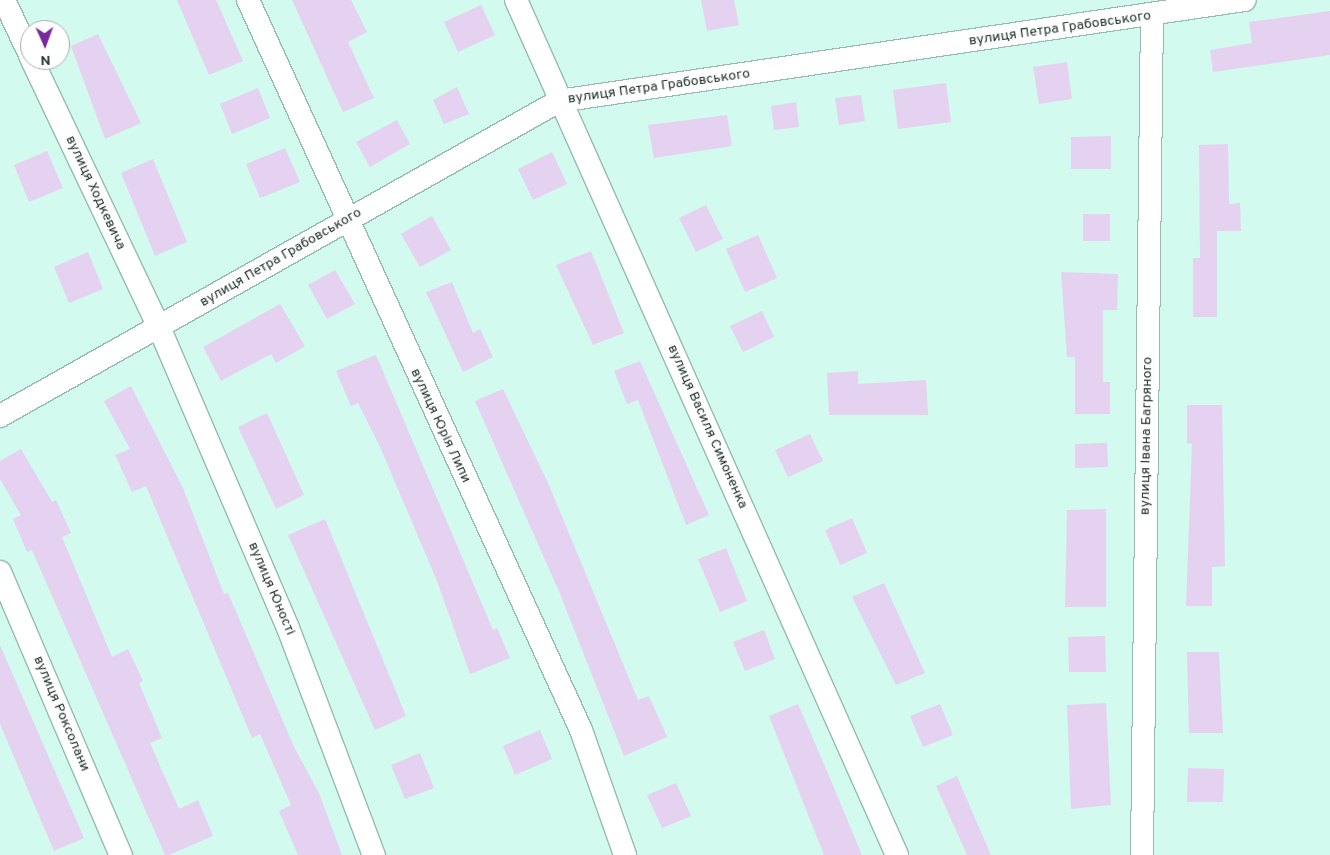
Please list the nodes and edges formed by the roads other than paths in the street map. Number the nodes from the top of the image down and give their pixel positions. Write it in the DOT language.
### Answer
graph roads {
  1 [pos="4,0"];
  2 [pos="248,0"];
  3 [pos="516,0"];
  4 [pos="1245,0"];
  5 [pos="1152,16"];
  6 [pos="20,34"];
  7 [pos="37,70"];
  8 [pos="559,102"];
  9 [pos="346,221"];
  10 [pos="159,327"];
  11 [pos="0,416"];
  12 [pos="0,572"];
  13 [pos="121,855"];
  14 [pos="374,855"];
  15 [pos="625,855"];
  16 [pos="897,855"];
  17 [pos="1142,855"];
  1 -- 6 [label="street"];
  2 -- 9 [label="street, вулиця Юрія Липи"];
  3 -- 8 [label="street, вулиця Василя Симоненка"];
  4 -- 5 [label="street, вулиця Петра Грабовського"];
  5 -- 8 [label="street, вулиця Петра Грабовського"];
  5 -- 17 [label="street, вулиця Івана Багряного"];
  7 -- 10 [label="street, вулиця Ходкевича"];
  8 -- 9 [label="street, вулиця Петра Грабовського"];
  8 -- 16 [label="street, вулиця Василя Симоненка"];
  9 -- 10 [label="street, вулиця Петра Грабовського"];
  9 -- 15 [label="street, вулиця Юрія Липи"];
  10 -- 11 [label="street, вулиця Петра Грабовського"];
  10 -- 14 [label="street, вулиця Юності"];
  12 -- 13 [label="street, вулиця Роксолани"];
}
